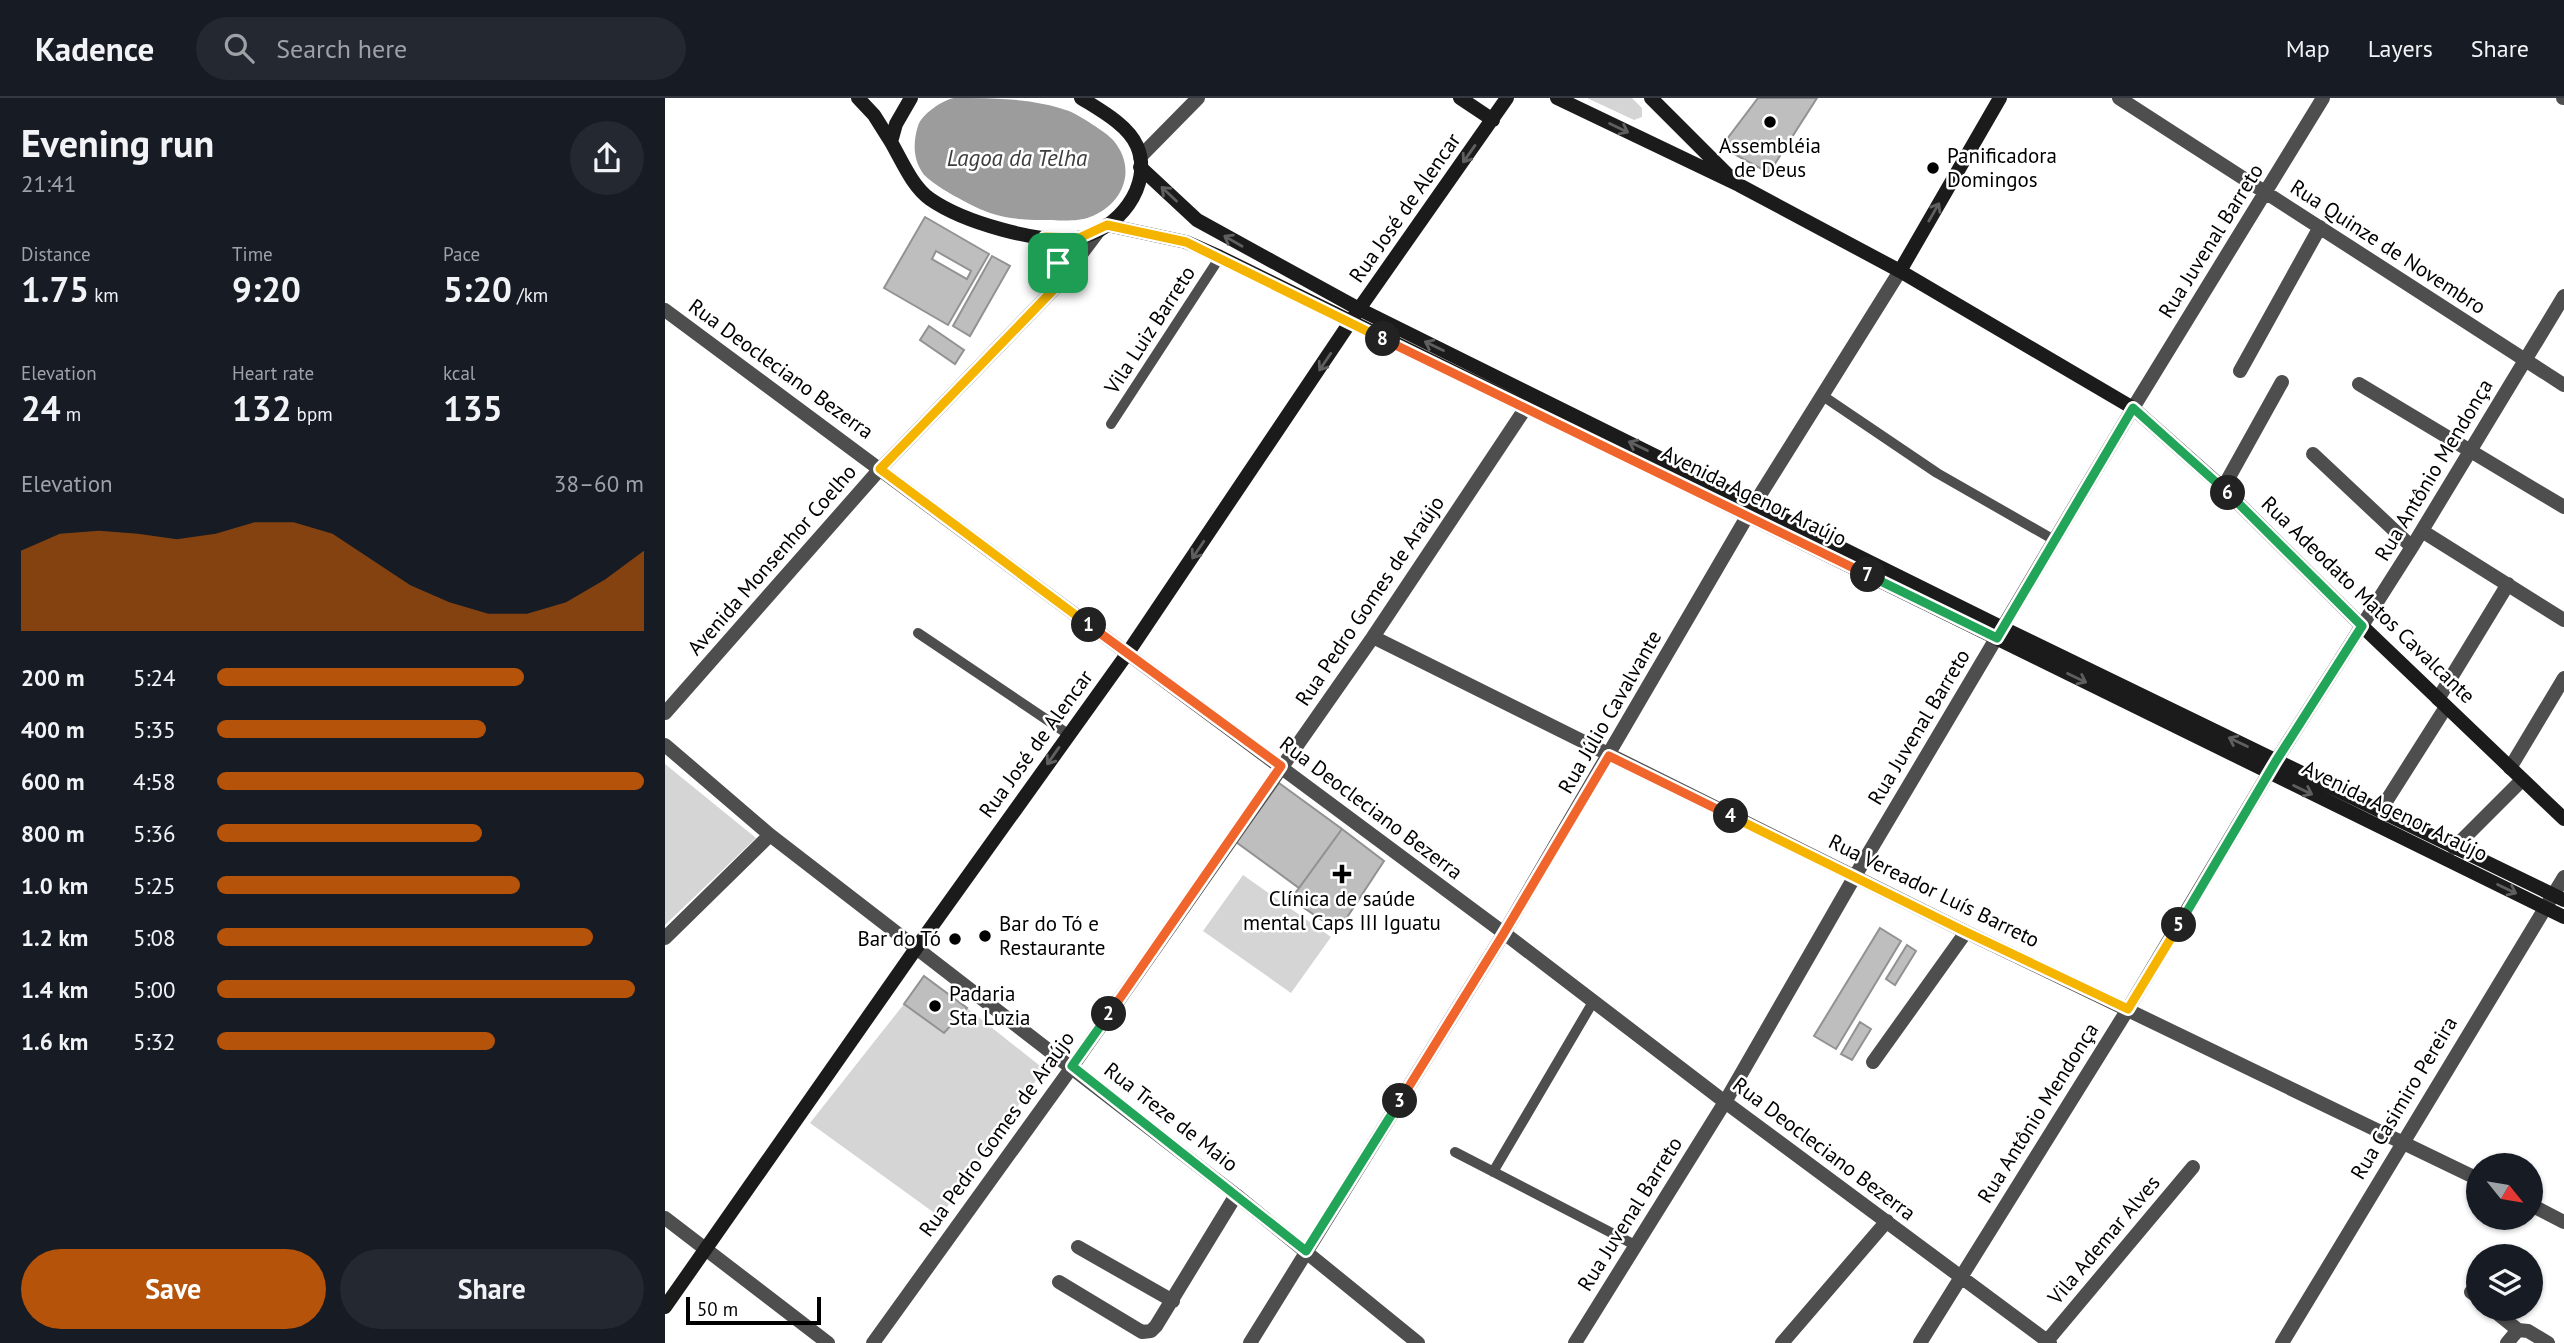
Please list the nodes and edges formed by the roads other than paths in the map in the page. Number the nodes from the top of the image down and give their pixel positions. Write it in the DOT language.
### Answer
graph roads {
  1 [pos="858,98"];
  2 [pos="911,98"];
  3 [pos="1081,98"];
  4 [pos="1198,98"];
  5 [pos="1459,98"];
  6 [pos="1507,98"];
  7 [pos="1557,98"];
  8 [pos="1651,98"];
  9 [pos="2000,98"];
  10 [pos="2119,98"];
  11 [pos="2323,98"];
  12 [pos="1493,120"];
  13 [pos="891,142"];
  14 [pos="1140,162"];
  15 [pos="1739,185"];
  16 [pos="2265,194"];
  17 [pos="1104,227"];
  18 [pos="2320,227"];
  19 [pos="1045,237"];
  20 [pos="1220,257"];
  21 [pos="1900,271"];
  22 [pos="1058,285"];
  23 [pos="2564,296"];
  24 [pos="1359,309"];
  25 [pos="665,310"];
  26 [pos="1351,323"];
  27 [pos="2525,361"];
  28 [pos="2240,371"];
  29 [pos="2283,382"];
  30 [pos="2359,384"];
  31 [pos="2564,385"];
  32 [pos="1823,396"];
  33 [pos="1530,401"];
  34 [pos="2133,408"];
  35 [pos="1111,424"];
  36 [pos="2470,451"];
  37 [pos="2313,454"];
  38 [pos="880,469"];
  39 [pos="2223,488"];
  40 [pos="2564,507"];
  41 [pos="1752,510"];
  42 [pos="2422,531"];
  43 [pos="2056,541"];
  44 [pos="2412,547"];
  45 [pos="2508,584"];
  46 [pos="2564,620"];
  47 [pos="2362,626"];
  48 [pos="918,633"];
  49 [pos="2000,633"];
  50 [pos="1373,638"];
  51 [pos="1127,654"];
  52 [pos="2564,678"];
  53 [pos="2442,703"];
  54 [pos="665,713"];
  55 [pos="1068,734"];
  56 [pos="665,745"];
  57 [pos="1609,756"];
  58 [pos="1281,766"];
  59 [pos="2273,767"];
  60 [pos="2510,768"];
  61 [pos="2522,780"];
  62 [pos="2380,811"];
  63 [pos="2564,819"];
  64 [pos="770,835"];
  65 [pos="2454,848"];
  66 [pos="1855,876"];
  67 [pos="2564,877"];
  68 [pos="2559,897"];
  69 [pos="2545,908"];
  70 [pos="2564,917"];
  71 [pos="1966,932"];
  72 [pos="1504,933"];
  73 [pos="665,938"];
  74 [pos="917,947"];
  75 [pos="1593,1002"];
  76 [pos="2128,1009"];
  77 [pos="1873,1062"];
  78 [pos="1072,1066"];
  79 [pos="1725,1102"];
  80 [pos="2402,1142"];
  81 [pos="1455,1152"];
  82 [pos="2193,1167"];
  83 [pos="1493,1172"];
  84 [pos="2466,1174"];
  85 [pos="1236,1195"];
  86 [pos="2543,1211"];
  87 [pos="665,1219"];
  88 [pos="1887,1221"];
  89 [pos="2564,1222"];
  90 [pos="1635,1245"];
  91 [pos="1078,1247"];
  92 [pos="706,1249"];
  93 [pos="1306,1251"];
  94 [pos="1960,1277"];
  95 [pos="1059,1282"];
  96 [pos="1173,1301"];
  97 [pos="665,1307"];
  98 [pos="2507,1321"];
  99 [pos="2518,1330"];
  100 [pos="2048,1342"];
  101 [pos="828,1343"];
  102 [pos="873,1343"];
  103 [pos="1250,1343"];
  104 [pos="1418,1343"];
  105 [pos="1575,1343"];
  106 [pos="1782,1343"];
  107 [pos="1920,1343"];
  108 [pos="2281,1343"];
  109 [pos="2507,1343"];
  110 [pos="2549,1343"];
  1 -- 13 [label="main road, Avenida Agenor Araújo"];
  2 -- 13 [label="main road"];
  3 -- 14 [label="main road, Avenida Agenor Araújo"];
  4 -- 14 [label="street"];
  5 -- 12 [label="main road"];
  6 -- 12 [label="main road, Rua José de Alencar"];
  7 -- 15 [label="main road, Rua Adeodato Matos Cavalcante, one-way"];
  8 -- 15 [label="main road, Rua Adeodato Matos Cavalcante"];
  21 -- 9 [label="main road, Rua Júlio Cavalvante, one-way"];
  10 -- 16 [label="street, Rua Quinze de Novembro"];
  11 -- 16 [label="street, Rua Juvenal Barreto"];
  12 -- 24 [label="main road, Rua José de Alencar, one-way"];
  13 -- 19 [label="main road, Avenida Agenor Araújo"];
  14 -- 17 [label="main road"];
  24 -- 14 [label="main road, Avenida Agenor Araújo, one-way"];
  15 -- 21 [label="main road, Rua Adeodato Matos Cavalcante"];
  16 -- 18 [label="street, Rua Quinze de Novembro"];
  16 -- 34 [label="street, Rua Juvenal Barreto"];
  17 -- 19 [label="main road, Avenida Agenor Araújo"];
  17 -- 20 [label="main road, Avenida Agenor Araújo"];
  17 -- 22 [label="street, Avenida Monsenhor Coelho"];
  18 -- 27 [label="street, Rua Quinze de Novembro"];
  18 -- 28 [label="street"];
  19 -- 22 [label="street"];
  20 -- 26 [label="main road, Avenida Agenor Araújo"];
  20 -- 35 [label="lane, Vila Luiz Barreto"];
  21 -- 32 [label="street, Rua Júlio Cavalvante"];
  21 -- 34 [label="main road, Rua Adeodato Matos Cavalcante"];
  22 -- 38 [label="street, Avenida Monsenhor Coelho"];
  23 -- 27 [label="street, Rua Antônio Mendonça"];
  24 -- 26 [label="main road, Rua José de Alencar"];
  33 -- 24 [label="main road, Avenida Agenor Araújo, one-way"];
  25 -- 38 [label="street, Rua Deocleciano Bezerra"];
  26 -- 33 [label="main road, Avenida Agenor Araújo"];
  26 -- 51 [label="main road, Rua José de Alencar, one-way"];
  27 -- 31 [label="street, Rua Quinze de Novembro"];
  27 -- 36 [label="street, Rua Antônio Mendonça"];
  29 -- 39 [label="street"];
  30 -- 36 [label="street"];
  32 -- 41 [label="street, Rua Júlio Cavalvante"];
  32 -- 43 [label="lane"];
  33 -- 41 [label="main road, Avenida Agenor Araújo"];
  33 -- 50 [label="street, Rua Pedro Gomes de Araújo"];
  34 -- 39 [label="main road, Rua Adeodato Matos Cavalcante"];
  34 -- 43 [label="street, Rua Juvenal Barreto"];
  36 -- 40 [label="street"];
  36 -- 42 [label="street, Rua Antônio Mendonça"];
  37 -- 44 [label="street"];
  38 -- 51 [label="street, Rua Deocleciano Bezerra"];
  38 -- 54 [label="street, Avenida Monsenhor Coelho"];
  39 -- 47 [label="main road, Rua Adeodato Matos Cavalcante"];
  41 -- 49 [label="main road, Avenida Agenor Araújo"];
  41 -- 57 [label="street, Rua Júlio Cavalvante"];
  42 -- 44 [label="street, Rua Antônio Mendonça"];
  42 -- 45 [label="street"];
  43 -- 49 [label="street, Rua Juvenal Barreto"];
  44 -- 47 [label="street, Rua Antônio Mendonça"];
  45 -- 46 [label="street"];
  45 -- 53 [label="street"];
  47 -- 53 [label="main road, Rua Adeodato Matos Cavalcante"];
  47 -- 59 [label="street, Rua Antônio Mendonça"];
  48 -- 55 [label="lane"];
  49 -- 59 [label="main road, Avenida Agenor Araújo"];
  49 -- 66 [label="street, Rua Juvenal Barreto"];
  50 -- 57 [label="street, Rua Vereador Luís Barreto"];
  50 -- 58 [label="street, Rua Pedro Gomes de Araújo"];
  51 -- 55 [label="main road, Rua José de Alencar"];
  51 -- 58 [label="street, Rua Deocleciano Bezerra"];
  52 -- 60 [label="street"];
  53 -- 60 [label="main road, Rua Adeodato Matos Cavalcante"];
  53 -- 62 [label="street"];
  55 -- 74 [label="main road, Rua José de Alencar, one-way"];
  56 -- 64 [label="street, Rua Treze de Maio"];
  57 -- 66 [label="street, Rua Vereador Luís Barreto"];
  57 -- 72 [label="street, Rua Júlio Cavalvante"];
  58 -- 72 [label="street, Rua Deocleciano Bezerra"];
  58 -- 78 [label="street, Rua Pedro Gomes de Araújo"];
  59 -- 62 [label="main road, Avenida Agenor Araújo"];
  59 -- 69 [label="main road, Avenida Agenor Araújo, one-way"];
  59 -- 76 [label="street, Rua Antônio Mendonça"];
  60 -- 61 [label="main road, Rua Adeodato Matos Cavalcante"];
  61 -- 63 [label="main road, Rua Adeodato Matos Cavalcante"];
  61 -- 65 [label="street"];
  62 -- 65 [label="main road, Avenida Agenor Araújo"];
  64 -- 73 [label="street"];
  64 -- 74 [label="street, Rua Treze de Maio"];
  65 -- 68 [label="main road, Avenida Agenor Araújo"];
  66 -- 71 [label="street, Rua Vereador Luís Barreto"];
  66 -- 79 [label="street, Rua Juvenal Barreto"];
  67 -- 68 [label="street, Rua Casimiro Pereira"];
  68 -- 69 [label="street, Rua Casimiro Pereira"];
  69 -- 70 [label="main road, Avenida Agenor Araújo"];
  69 -- 80 [label="street, Rua Casimiro Pereira"];
  71 -- 76 [label="street, Rua Vereador Luís Barreto"];
  71 -- 77 [label="street"];
  72 -- 75 [label="street, Rua Deocleciano Bezerra"];
  72 -- 93 [label="street, Rua Júlio Cavalvante"];
  74 -- 78 [label="street, Rua Treze de Maio"];
  74 -- 92 [label="main road, Rua José de Alencar"];
  75 -- 79 [label="street, Rua Deocleciano Bezerra"];
  75 -- 83 [label="lane"];
  76 -- 80 [label="street, Rua Vereador Luís Barreto"];
  76 -- 94 [label="street, Rua Antônio Mendonça"];
  78 -- 85 [label="street, Rua Treze de Maio"];
  78 -- 102 [label="street, Rua Pedro Gomes de Araújo"];
  79 -- 88 [label="street, Rua Deocleciano Bezerra"];
  79 -- 90 [label="street, Rua Juvenal Barreto"];
  80 -- 84 [label="street, Rua Vereador Luís Barreto"];
  80 -- 108 [label="street, Rua Casimiro Pereira"];
  81 -- 83 [label="lane"];
  82 -- 100 [label="street, Vila Ademar Alves"];
  83 -- 90 [label="lane"];
  85 -- 93 [label="street, Rua Treze de Maio"];
  85 -- 96 [label="street"];
  86 -- 89 [label="street"];
  87 -- 92 [label="street"];
  88 -- 94 [label="street, Rua Deocleciano Bezerra"];
  88 -- 106 [label="street"];
  90 -- 105 [label="street, Rua Juvenal Barreto"];
  91 -- 96 [label="street"];
  92 -- 97 [label="main road, Rua José de Alencar"];
  92 -- 101 [label="street"];
  93 -- 103 [label="street, Rua Júlio Cavalvante"];
  93 -- 104 [label="street, Rua Treze de Maio"];
  94 -- 100 [label="street, Rua Deocleciano Bezerra"];
  94 -- 107 [label="street, Rua Antônio Mendonça"];
  95 -- 96 [label="street"];
  98 -- 99 [label="street"];
  99 -- 109 [label="street"];
  99 -- 110 [label="street"];
}
